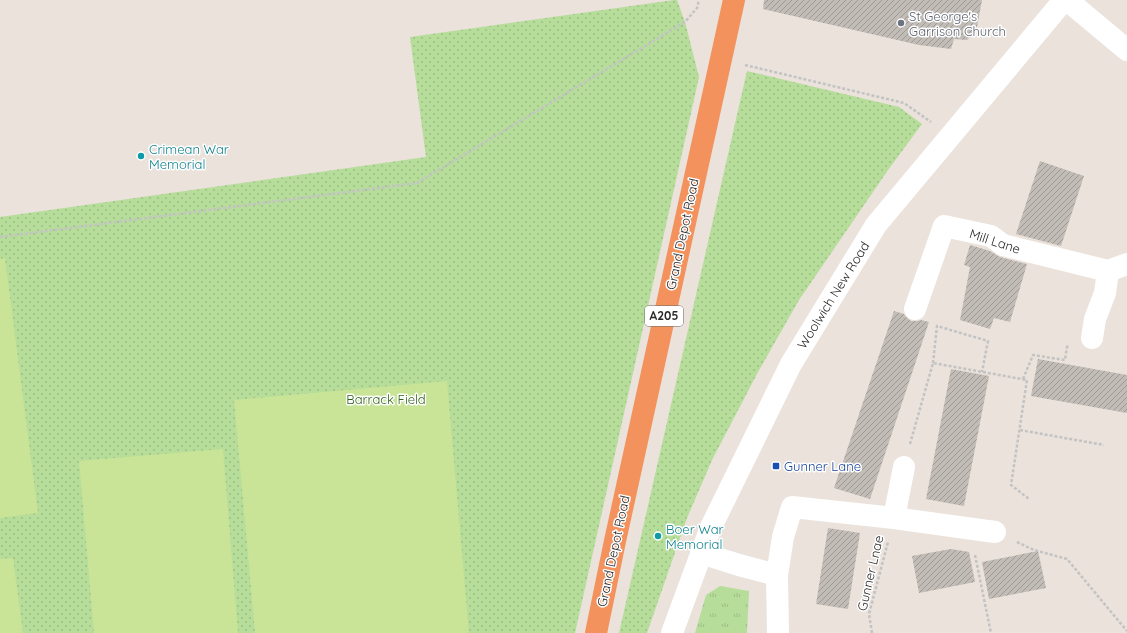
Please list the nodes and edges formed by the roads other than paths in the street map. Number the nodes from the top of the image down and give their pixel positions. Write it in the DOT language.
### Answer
graph roads {
  1 [pos="734,0"];
  2 [pos="1066,0"];
  3 [pos="1127,50"];
  4 [pos="1117,268"];
  5 [pos="916,309"];
  6 [pos="1093,329"];
  7 [pos="904,467"];
  8 [pos="894,518"];
  9 [pos="995,532"];
  10 [pos="701,553"];
  11 [pos="777,575"];
  12 [pos="596,633"];
  13 [pos="672,633"];
  14 [pos="778,633"];
  1 -- 12 [label="highway, Grand Depot Road / A205"];
  2 -- 3 [label="street"];
  2 -- 10 [label="street, Woolwich New Road"];
  4 -- 5 [label="street, Mill Lane"];
  4 -- 6 [label="street, Mill Lane"];
  7 -- 8 [label="street"];
  8 -- 9 [label="street"];
  8 -- 11 [label="street"];
  10 -- 11 [label="street"];
  10 -- 13 [label="street, Woolwich New Road"];
  11 -- 14 [label="street"];
}
